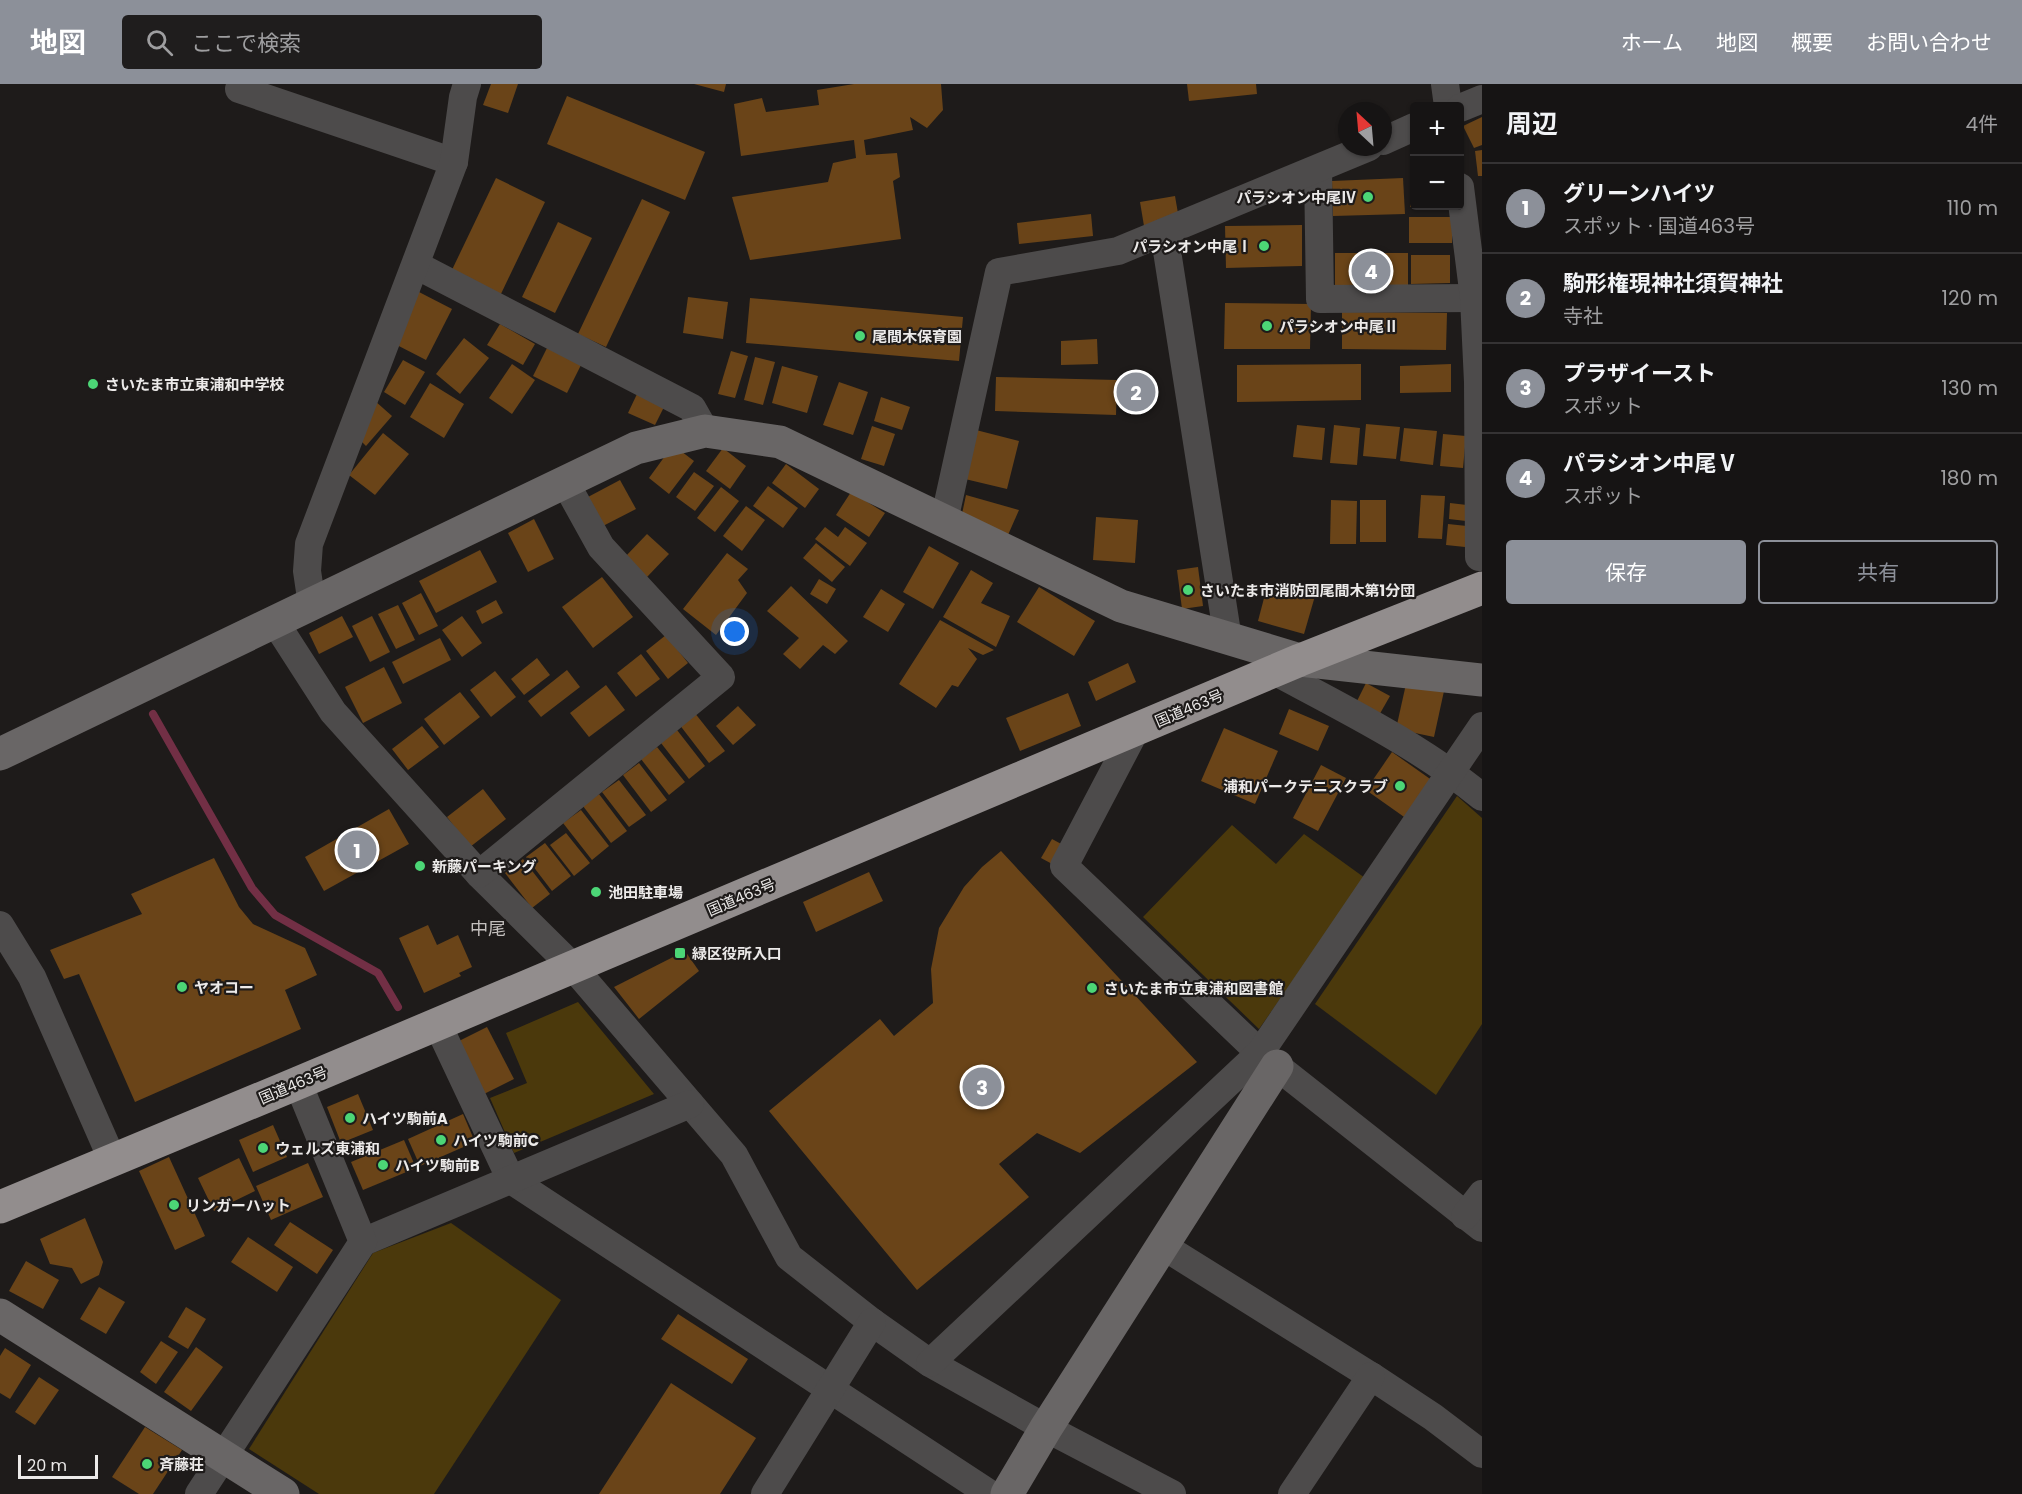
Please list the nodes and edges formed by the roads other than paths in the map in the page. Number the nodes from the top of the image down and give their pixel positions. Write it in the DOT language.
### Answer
graph roads {
  1 [pos="467,84"];
  2 [pos="1445,84"];
  3 [pos="238,89"];
  4 [pos="1482,99"];
  5 [pos="1447,102"];
  6 [pos="1464,106"];
  7 [pos="1410,129"];
  8 [pos="1392,137"];
  9 [pos="1348,156"];
  10 [pos="454,162"];
  11 [pos="1318,169"];
  12 [pos="1467,190"];
  13 [pos="1164,232"];
  14 [pos="416,265"];
  15 [pos="1477,287"];
  16 [pos="1480,382"];
  17 [pos="705,431"];
  18 [pos="565,482"];
  19 [pos="944,521"];
  20 [pos="1480,575"];
  21 [pos="312,605"];
  22 [pos="275,622"];
  23 [pos="1228,639"];
  24 [pos="1287,666"];
  25 [pos="1482,681"];
  26 [pos="1482,726"];
  27 [pos="1135,731"];
  28 [pos="0,754"];
  29 [pos="1451,772"];
  30 [pos="1482,797"];
  31 [pos="479,873"];
  32 [pos="0,925"];
  33 [pos="573,967"];
  34 [pos="437,1023"];
  35 [pos="1269,1059"];
  36 [pos="298,1083"];
  37 [pos="690,1104"];
  38 [pos="112,1159"];
  39 [pos="511,1180"];
  40 [pos="1482,1194"];
  41 [pos="0,1207"];
  42 [pos="1474,1222"];
  43 [pos="363,1242"];
  44 [pos="1163,1246"];
  45 [pos="0,1315"];
  46 [pos="872,1322"];
  47 [pos="930,1363"];
  48 [pos="1371,1376"];
  49 [pos="830,1390"];
  50 [pos="1046,1428"];
  51 [pos="1482,1454"];
  52 [pos="224,1455"];
  53 [pos="199,1494"];
  54 [pos="283,1494"];
  55 [pos="765,1494"];
  56 [pos="990,1494"];
  57 [pos="1007,1494"];
  58 [pos="1172,1494"];
  59 [pos="1292,1494"];
  1 -- 10 [label="street"];
  2 -- 5 [label="street"];
  3 -- 10 [label="street"];
  4 -- 6 [label="street"];
  7 -- 8 [label="street"];
  9 -- 11 [label="street"];
  10 -- 14 [label="street"];
  11 -- 13 [label="street"];
  11 -- 15 [label="street"];
  12 -- 15 [label="street"];
  13 -- 19 [label="street"];
  13 -- 23 [label="street"];
  14 -- 17 [label="street"];
  14 -- 21 [label="street"];
  15 -- 16 [label="street"];
  16 -- 20 [label="street"];
  17 -- 18 [label="street"];
  17 -- 19 [label="street"];
  18 -- 21 [label="street"];
  18 -- 31 [label="street"];
  19 -- 23 [label="street"];
  20 -- 24 [label="highway, 国道463号"];
  21 -- 22 [label="street"];
  22 -- 28 [label="street"];
  22 -- 31 [label="street"];
  23 -- 24 [label="street"];
  24 -- 25 [label="street"];
  24 -- 27 [label="highway, 国道463号"];
  24 -- 29 [label="street"];
  26 -- 29 [label="street"];
  27 -- 33 [label="highway, 国道463号"];
  27 -- 35 [label="street"];
  29 -- 30 [label="street"];
  29 -- 35 [label="street"];
  31 -- 33 [label="street"];
  32 -- 38 [label="street"];
  33 -- 34 [label="highway, 国道463号"];
  33 -- 37 [label="street"];
  34 -- 36 [label="highway, 国道463号"];
  34 -- 39 [label="street"];
  35 -- 42 [label="street"];
  35 -- 44 [label="street"];
  35 -- 47 [label="street"];
  36 -- 38 [label="highway, 国道463号"];
  36 -- 43 [label="street"];
  37 -- 39 [label="street"];
  37 -- 46 [label="street"];
  38 -- 41 [label="highway, 国道463号"];
  39 -- 43 [label="street"];
  39 -- 49 [label="street"];
  40 -- 42 [label="street"];
  43 -- 52 [label="street"];
  44 -- 48 [label="street"];
  44 -- 50 [label="street"];
  45 -- 52 [label="street"];
  46 -- 47 [label="street"];
  46 -- 49 [label="street"];
  47 -- 50 [label="street"];
  48 -- 51 [label="street"];
  48 -- 59 [label="street"];
  49 -- 55 [label="street"];
  49 -- 56 [label="street"];
  50 -- 57 [label="street"];
  50 -- 58 [label="street"];
  52 -- 53 [label="street"];
  52 -- 54 [label="street"];
}
